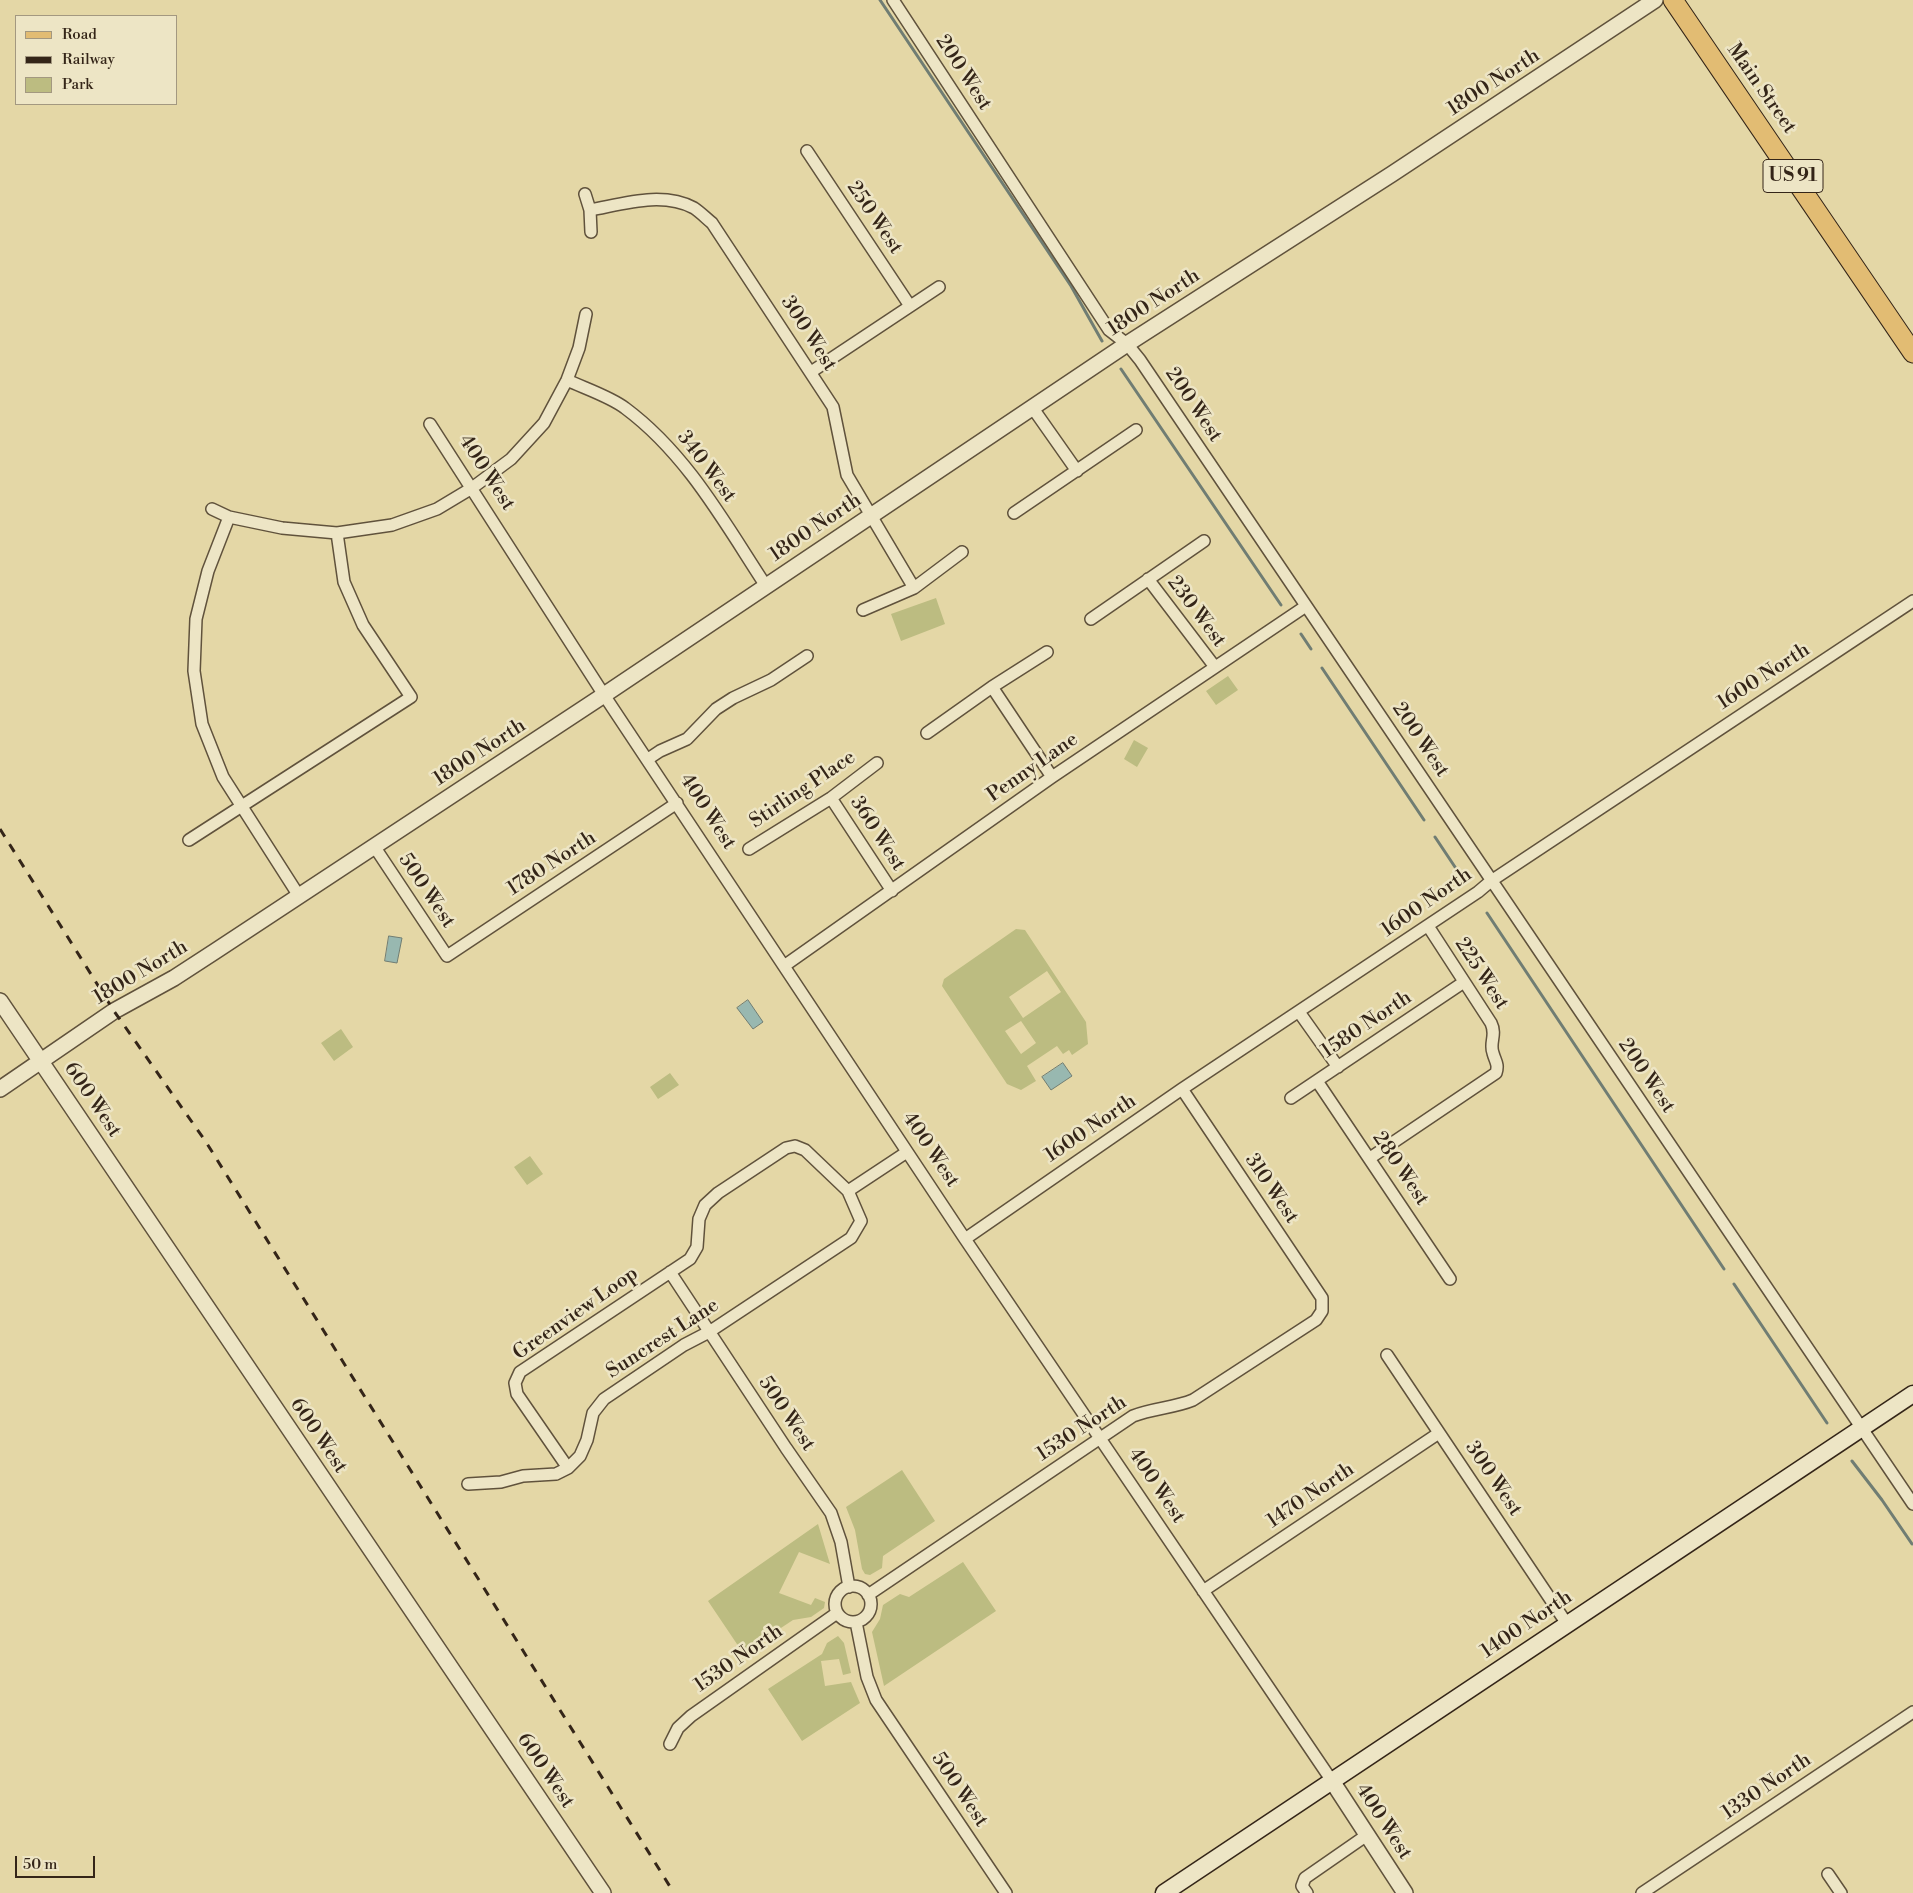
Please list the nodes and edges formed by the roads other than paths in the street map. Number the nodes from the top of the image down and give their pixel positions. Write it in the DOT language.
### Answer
graph roads {
  1 [pos="893,0"];
  2 [pos="1655,0"];
  3 [pos="1672,0"];
  4 [pos="806,151"];
  5 [pos="585,194"];
  6 [pos="590,210"];
  7 [pos="591,232"];
  8 [pos="939,287"];
  9 [pos="910,306"];
  10 [pos="586,314"];
  11 [pos="1127,344"];
  12 [pos="1913,353"];
  13 [pos="811,372"];
  14 [pos="567,380"];
  15 [pos="1032,407"];
  16 [pos="430,424"];
  17 [pos="1136,430"];
  18 [pos="1076,471"];
  19 [pos="472,488"];
  20 [pos="212,509"];
  21 [pos="1014,513"];
  22 [pos="870,515"];
  23 [pos="229,517"];
  24 [pos="337,533"];
  25 [pos="1204,541"];
  26 [pos="962,552"];
  27 [pos="1148,579"];
  28 [pos="766,586"];
  29 [pos="914,588"];
  30 [pos="1913,602"];
  31 [pos="1306,606"];
  32 [pos="864,610"];
  33 [pos="1091,619"];
  34 [pos="1047,652"];
  35 [pos="807,656"];
  36 [pos="1215,667"];
  37 [pos="992,687"];
  38 [pos="604,694"];
  39 [pos="927,733"];
  40 [pos="648,759"];
  41 [pos="877,763"];
  42 [pos="1052,777"];
  43 [pos="831,798"];
  44 [pos="677,803"];
  45 [pos="241,806"];
  46 [pos="189,840"];
  47 [pos="374,846"];
  48 [pos="749,849"];
  49 [pos="1491,881"];
  50 [pos="892,891"];
  51 [pos="299,896"];
  52 [pos="1428,926"];
  53 [pos="447,956"];
  54 [pos="784,966"];
  55 [pos="1464,982"];
  56 [pos="0,1001"];
  57 [pos="1300,1012"];
  58 [pos="42,1061"];
  59 [pos="1338,1067"];
  60 [pos="1317,1081"];
  61 [pos="0,1089"];
  62 [pos="1182,1089"];
  63 [pos="1291,1098"];
  64 [pos="907,1152"];
  65 [pos="1370,1158"];
  66 [pos="848,1191"];
  67 [pos="964,1239"];
  68 [pos="670,1272"];
  69 [pos="1450,1279"];
  70 [pos="1322,1311"];
  71 [pos="709,1332"];
  72 [pos="1387,1355"];
  73 [pos="1913,1394"];
  74 [pos="1862,1427"];
  75 [pos="1439,1433"];
  76 [pos="1100,1439"];
  77 [pos="568,1468"];
  78 [pos="468,1484"];
  79 [pos="1913,1504"];
  80 [pos="849,1586"];
  81 [pos="1204,1590"];
  82 [pos="868,1595"];
  83 [pos="837,1613"];
  84 [pos="856,1622"];
  85 [pos="1567,1624"];
  86 [pos="1913,1712"];
  87 [pos="670,1744"];
  88 [pos="1332,1781"];
  89 [pos="1367,1835"];
  90 [pos="1828,1874"];
  91 [pos="603,1893"];
  92 [pos="1006,1893"];
  93 [pos="1164,1893"];
  94 [pos="1307,1893"];
  95 [pos="1405,1893"];
  96 [pos="1642,1893"];
  97 [pos="1841,1893"];
  1 -- 11 [label="street, 200 West"];
  2 -- 11 [label="street, 1800 North"];
  3 -- 12 [label="main road, Main Street / US 91"];
  4 -- 9 [label="street, 250 West"];
  5 -- 6 [label="street"];
  6 -- 7 [label="street"];
  6 -- 13 [label="street, 300 West"];
  8 -- 9 [label="street"];
  9 -- 13 [label="street"];
  10 -- 14 [label="street"];
  11 -- 15 [label="street, 1800 North"];
  11 -- 31 [label="street, 200 West"];
  13 -- 22 [label="street, 300 West"];
  14 -- 19 [label="street"];
  14 -- 28 [label="street, 340 West"];
  15 -- 18 [label="street"];
  15 -- 22 [label="street, 1800 North"];
  16 -- 19 [label="street, 400 West"];
  17 -- 18 [label="street"];
  18 -- 21 [label="street"];
  19 -- 24 [label="street"];
  19 -- 38 [label="street, 400 West"];
  20 -- 23 [label="street"];
  22 -- 28 [label="street, 1800 North"];
  22 -- 29 [label="street, 300 West"];
  23 -- 24 [label="street"];
  23 -- 45 [label="street"];
  24 -- 45 [label="street"];
  25 -- 27 [label="street"];
  26 -- 29 [label="street"];
  27 -- 33 [label="street"];
  27 -- 36 [label="street, 230 West"];
  28 -- 38 [label="street, 1800 North"];
  29 -- 32 [label="street"];
  30 -- 49 [label="street, 1600 North"];
  31 -- 36 [label="street, Penny Lane"];
  31 -- 49 [label="street, 200 West"];
  34 -- 37 [label="street"];
  35 -- 40 [label="street"];
  36 -- 42 [label="street, Penny Lane"];
  37 -- 39 [label="street"];
  37 -- 42 [label="street"];
  38 -- 40 [label="street, 400 West"];
  38 -- 47 [label="street, 1800 North"];
  40 -- 44 [label="street, 400 West"];
  41 -- 43 [label="street, Stirling Place"];
  42 -- 50 [label="street, Penny Lane"];
  43 -- 48 [label="street, Stirling Place"];
  43 -- 50 [label="street, 360 West"];
  44 -- 53 [label="street, 1780 North"];
  44 -- 54 [label="street, 400 West"];
  45 -- 46 [label="street"];
  45 -- 51 [label="street"];
  47 -- 51 [label="street, 1800 North"];
  47 -- 53 [label="street, 500 West"];
  49 -- 52 [label="street, 1600 North"];
  49 -- 74 [label="street, 200 West"];
  50 -- 54 [label="street, Penny Lane"];
  51 -- 58 [label="street, 1800 North"];
  52 -- 55 [label="street, 225 West"];
  52 -- 57 [label="street, 1600 North"];
  54 -- 64 [label="street, 400 West"];
  55 -- 59 [label="street, 1580 North"];
  55 -- 65 [label="street, 225 West"];
  56 -- 58 [label="street, 600 West"];
  57 -- 59 [label="street"];
  57 -- 62 [label="street, 1600 North"];
  58 -- 61 [label="street, 1800 North"];
  58 -- 91 [label="street, 600 West"];
  59 -- 60 [label="street, 1580 North"];
  60 -- 63 [label="street, 1580 North"];
  60 -- 65 [label="street, 280 West"];
  62 -- 67 [label="street, 1600 North"];
  62 -- 70 [label="street, 310 West"];
  64 -- 66 [label="street"];
  64 -- 67 [label="street, 400 West"];
  65 -- 69 [label="street, 280 West"];
  66 -- 68 [label="street, Greenview Loop"];
  66 -- 71 [label="street, Suncrest Lane"];
  67 -- 76 [label="street, 400 West"];
  68 -- 71 [label="street, 500 West"];
  68 -- 77 [label="street, Greenview Loop"];
  70 -- 76 [label="street, 1530 North"];
  71 -- 77 [label="street, Suncrest Lane"];
  71 -- 80 [label="street, 500 West"];
  72 -- 75 [label="street, 300 West"];
  73 -- 74 [label="main road, 1400 North"];
  74 -- 79 [label="street, 200 West"];
  74 -- 85 [label="main road, 1400 North"];
  75 -- 81 [label="street, 1470 North"];
  75 -- 85 [label="street, 300 West"];
  76 -- 81 [label="street, 400 West"];
  76 -- 82 [label="street, 1530 North"];
  77 -- 78 [label="street"];
  80 -- 82 [label="street"];
  80 -- 83 [label="street"];
  81 -- 88 [label="street, 400 West"];
  82 -- 84 [label="street"];
  83 -- 84 [label="street"];
  83 -- 87 [label="street, 1530 North"];
  84 -- 92 [label="street, 500 West"];
  85 -- 88 [label="main road, 1400 North"];
  86 -- 96 [label="street, 1330 North"];
  88 -- 89 [label="street, 400 West"];
  88 -- 93 [label="main road, 1400 North"];
  89 -- 94 [label="street"];
  89 -- 95 [label="street, 400 West"];
  90 -- 97 [label="street"];
}
